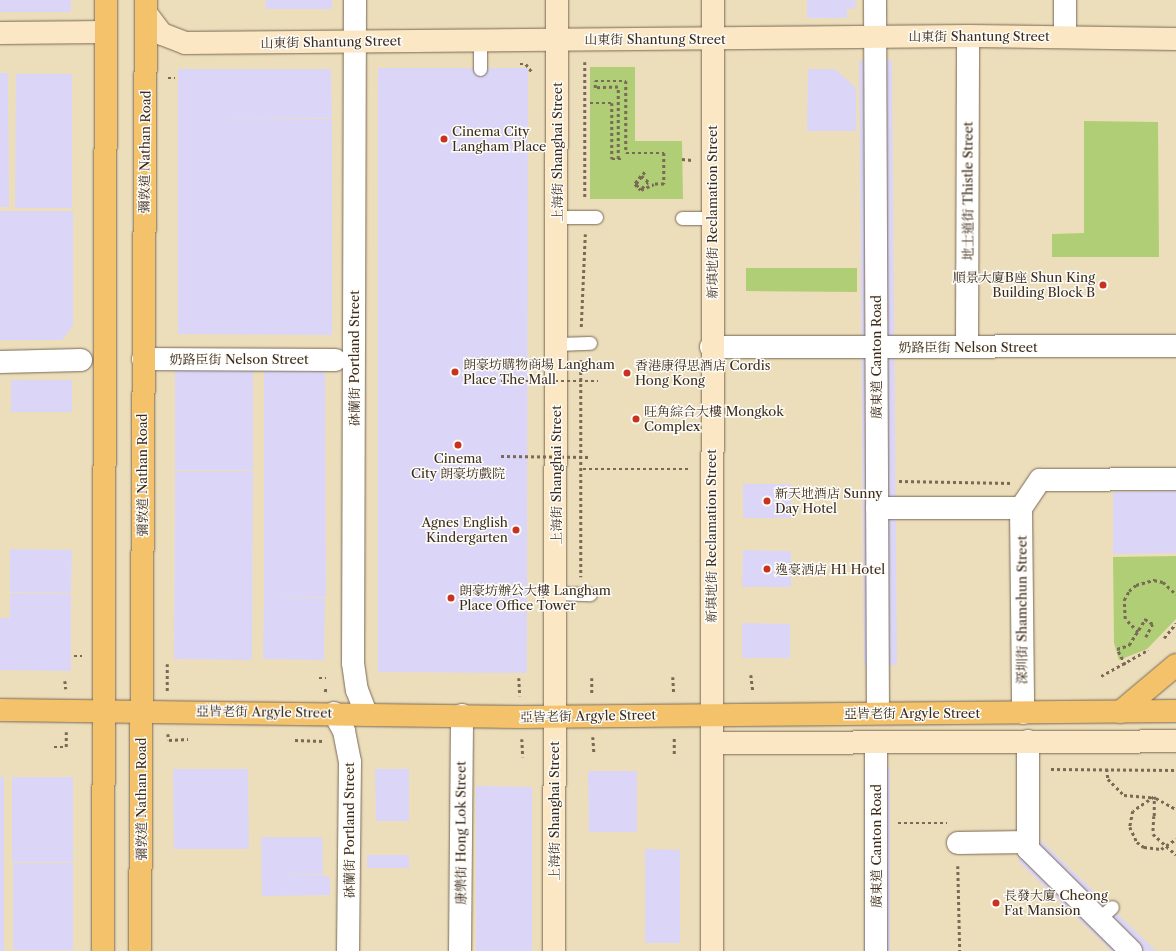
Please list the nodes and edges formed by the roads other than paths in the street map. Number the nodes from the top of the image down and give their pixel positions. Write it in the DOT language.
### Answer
graph roads {
  1 [pos="106,0"];
  2 [pos="355,0"];
  3 [pos="557,0"];
  4 [pos="713,0"];
  5 [pos="875,0"];
  6 [pos="1065,0"];
  7 [pos="146,6"];
  8 [pos="106,32"];
  9 [pos="0,33"];
  10 [pos="968,36"];
  11 [pos="1065,36"];
  12 [pos="875,37"];
  13 [pos="713,38"];
  14 [pos="1176,39"];
  15 [pos="557,40"];
  16 [pos="480,41"];
  17 [pos="355,42"];
  18 [pos="480,66"];
  19 [pos="558,217"];
  20 [pos="591,217"];
  21 [pos="682,218"];
  22 [pos="712,218"];
  23 [pos="585,343"];
  24 [pos="557,344"];
  25 [pos="1176,346"];
  26 [pos="711,347"];
  27 [pos="876,347"];
  28 [pos="967,347"];
  29 [pos="143,359"];
  30 [pos="81,360"];
  31 [pos="335,360"];
  32 [pos="0,362"];
  33 [pos="1176,479"];
  34 [pos="877,508"];
  35 [pos="1021,508"];
  36 [pos="556,592"];
  37 [pos="586,593"];
  38 [pos="1176,665"];
  39 [pos="0,710"];
  40 [pos="103,711"];
  41 [pos="141,711"];
  42 [pos="1176,711"];
  43 [pos="1022,712"];
  44 [pos="1120,712"];
  45 [pos="334,713"];
  46 [pos="878,713"];
  47 [pos="366,714"];
  48 [pos="712,714"];
  49 [pos="462,715"];
  50 [pos="554,717"];
  51 [pos="1028,741"];
  52 [pos="1176,741"];
  53 [pos="876,742"];
  54 [pos="712,743"];
  55 [pos="1028,842"];
  56 [pos="958,843"];
  57 [pos="103,951"];
  58 [pos="140,951"];
  59 [pos="348,951"];
  60 [pos="460,951"];
  61 [pos="554,951"];
  62 [pos="712,951"];
  63 [pos="876,951"];
  64 [pos="1131,951"];
  1 -- 8 [label="main road"];
  2 -- 17 [label="street, 砵蘭街 Portland Street"];
  3 -- 15 [label="main road, 上海街 Shanghai Street"];
  4 -- 13 [label="main road, 新填地街 Reclamation Street"];
  5 -- 12 [label="street, 廣東道 Canton Road"];
  6 -- 11 [label="street"];
  7 -- 17 [label="main road, 山東街 Shantung Street"];
  7 -- 29 [label="main road, 彌敦道 Nathan Road"];
  8 -- 9 [label="main road"];
  8 -- 40 [label="main road"];
  10 -- 11 [label="main road, 山東街 Shantung Street"];
  10 -- 12 [label="main road, 山東街 Shantung Street"];
  10 -- 28 [label="street, 地士道街 Thistle Street"];
  11 -- 14 [label="main road, 山東街 Shantung Street"];
  12 -- 13 [label="main road, 山東街 Shantung Street"];
  12 -- 27 [label="street, 廣東道 Canton Road"];
  13 -- 15 [label="main road, 山東街 Shantung Street"];
  13 -- 22 [label="main road, 新填地街 Reclamation Street"];
  15 -- 16 [label="main road, 山東街 Shantung Street"];
  15 -- 19 [label="main road, 上海街 Shanghai Street"];
  16 -- 17 [label="main road, 山東街 Shantung Street"];
  16 -- 18 [label="lane"];
  17 -- 47 [label="street, 砵蘭街 Portland Street"];
  19 -- 20 [label="lane"];
  19 -- 24 [label="main road, 上海街 Shanghai Street"];
  21 -- 22 [label="lane"];
  22 -- 26 [label="main road, 新填地街 Reclamation Street"];
  23 -- 24 [label="lane"];
  24 -- 36 [label="main road, 上海街 Shanghai Street"];
  25 -- 28 [label="street, 奶路臣街 Nelson Street"];
  26 -- 27 [label="street, 奶路臣街 Nelson Street"];
  26 -- 48 [label="main road, 新填地街 Reclamation Street"];
  27 -- 28 [label="street, 奶路臣街 Nelson Street"];
  27 -- 34 [label="street, 廣東道 Canton Road"];
  29 -- 31 [label="street, 奶路臣街 Nelson Street"];
  29 -- 41 [label="main road, 彌敦道 Nathan Road"];
  30 -- 32 [label="street"];
  33 -- 35 [label="street"];
  34 -- 35 [label="street"];
  34 -- 46 [label="street, 廣東道 Canton Road"];
  35 -- 43 [label="street, 深圳街 Shamchun Street"];
  36 -- 37 [label="lane"];
  36 -- 50 [label="main road, 上海街 Shanghai Street"];
  38 -- 44 [label="main road"];
  39 -- 40 [label="main road, 亞皆老街 Argyle Street"];
  40 -- 41 [label="main road, 亞皆老街 Argyle Street"];
  40 -- 57 [label="main road"];
  41 -- 45 [label="main road, 亞皆老街 Argyle Street"];
  41 -- 58 [label="main road, 彌敦道 Nathan Road"];
  42 -- 44 [label="main road, 亞皆老街 Argyle Street"];
  43 -- 44 [label="main road, 亞皆老街 Argyle Street"];
  43 -- 46 [label="main road, 亞皆老街 Argyle Street"];
  45 -- 47 [label="main road, 亞皆老街 Argyle Street"];
  45 -- 59 [label="street, 砵蘭街 Portland Street"];
  46 -- 48 [label="main road, 亞皆老街 Argyle Street"];
  47 -- 49 [label="main road, 亞皆老街 Argyle Street"];
  48 -- 50 [label="main road, 亞皆老街 Argyle Street"];
  48 -- 54 [label="main road, 新填地街 Reclamation Street"];
  49 -- 50 [label="main road, 亞皆老街 Argyle Street"];
  49 -- 60 [label="street, 康樂街 Hong Lok Street"];
  50 -- 61 [label="main road, 上海街 Shanghai Street"];
  51 -- 52 [label="main road"];
  51 -- 53 [label="main road"];
  51 -- 55 [label="street"];
  53 -- 54 [label="main road"];
  53 -- 63 [label="street, 廣東道 Canton Road"];
  54 -- 62 [label="main road, 新填地街 Reclamation Street"];
  55 -- 56 [label="street"];
  55 -- 64 [label="street"];
}
